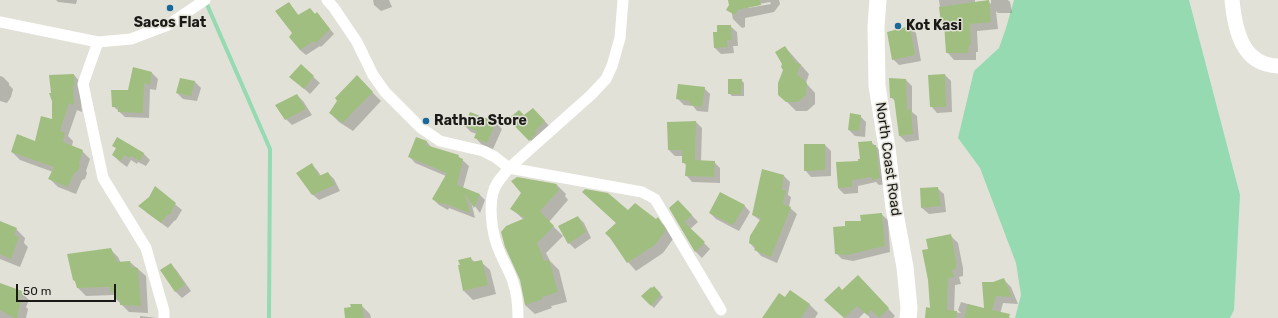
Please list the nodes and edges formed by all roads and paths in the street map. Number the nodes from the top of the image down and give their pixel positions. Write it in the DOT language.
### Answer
graph roads {
  1 [pos="205,0"];
  2 [pos="327,0"];
  3 [pos="623,0"];
  4 [pos="878,0"];
  5 [pos="1232,0"];
  6 [pos="0,22"];
  7 [pos="98,42"];
  8 [pos="1278,66"];
  9 [pos="509,168"];
  10 [pos="720,310"];
  11 [pos="164,318"];
  12 [pos="518,318"];
  13 [pos="908,318"];
  1 -- 7 [label="street"];
  2 -- 9 [label="street"];
  3 -- 9 [label="street"];
  4 -- 13 [label="main road, North Coast Road"];
  5 -- 8 [label="street"];
  6 -- 7 [label="street"];
  7 -- 11 [label="street"];
  9 -- 10 [label="street"];
  9 -- 12 [label="street"];
}
